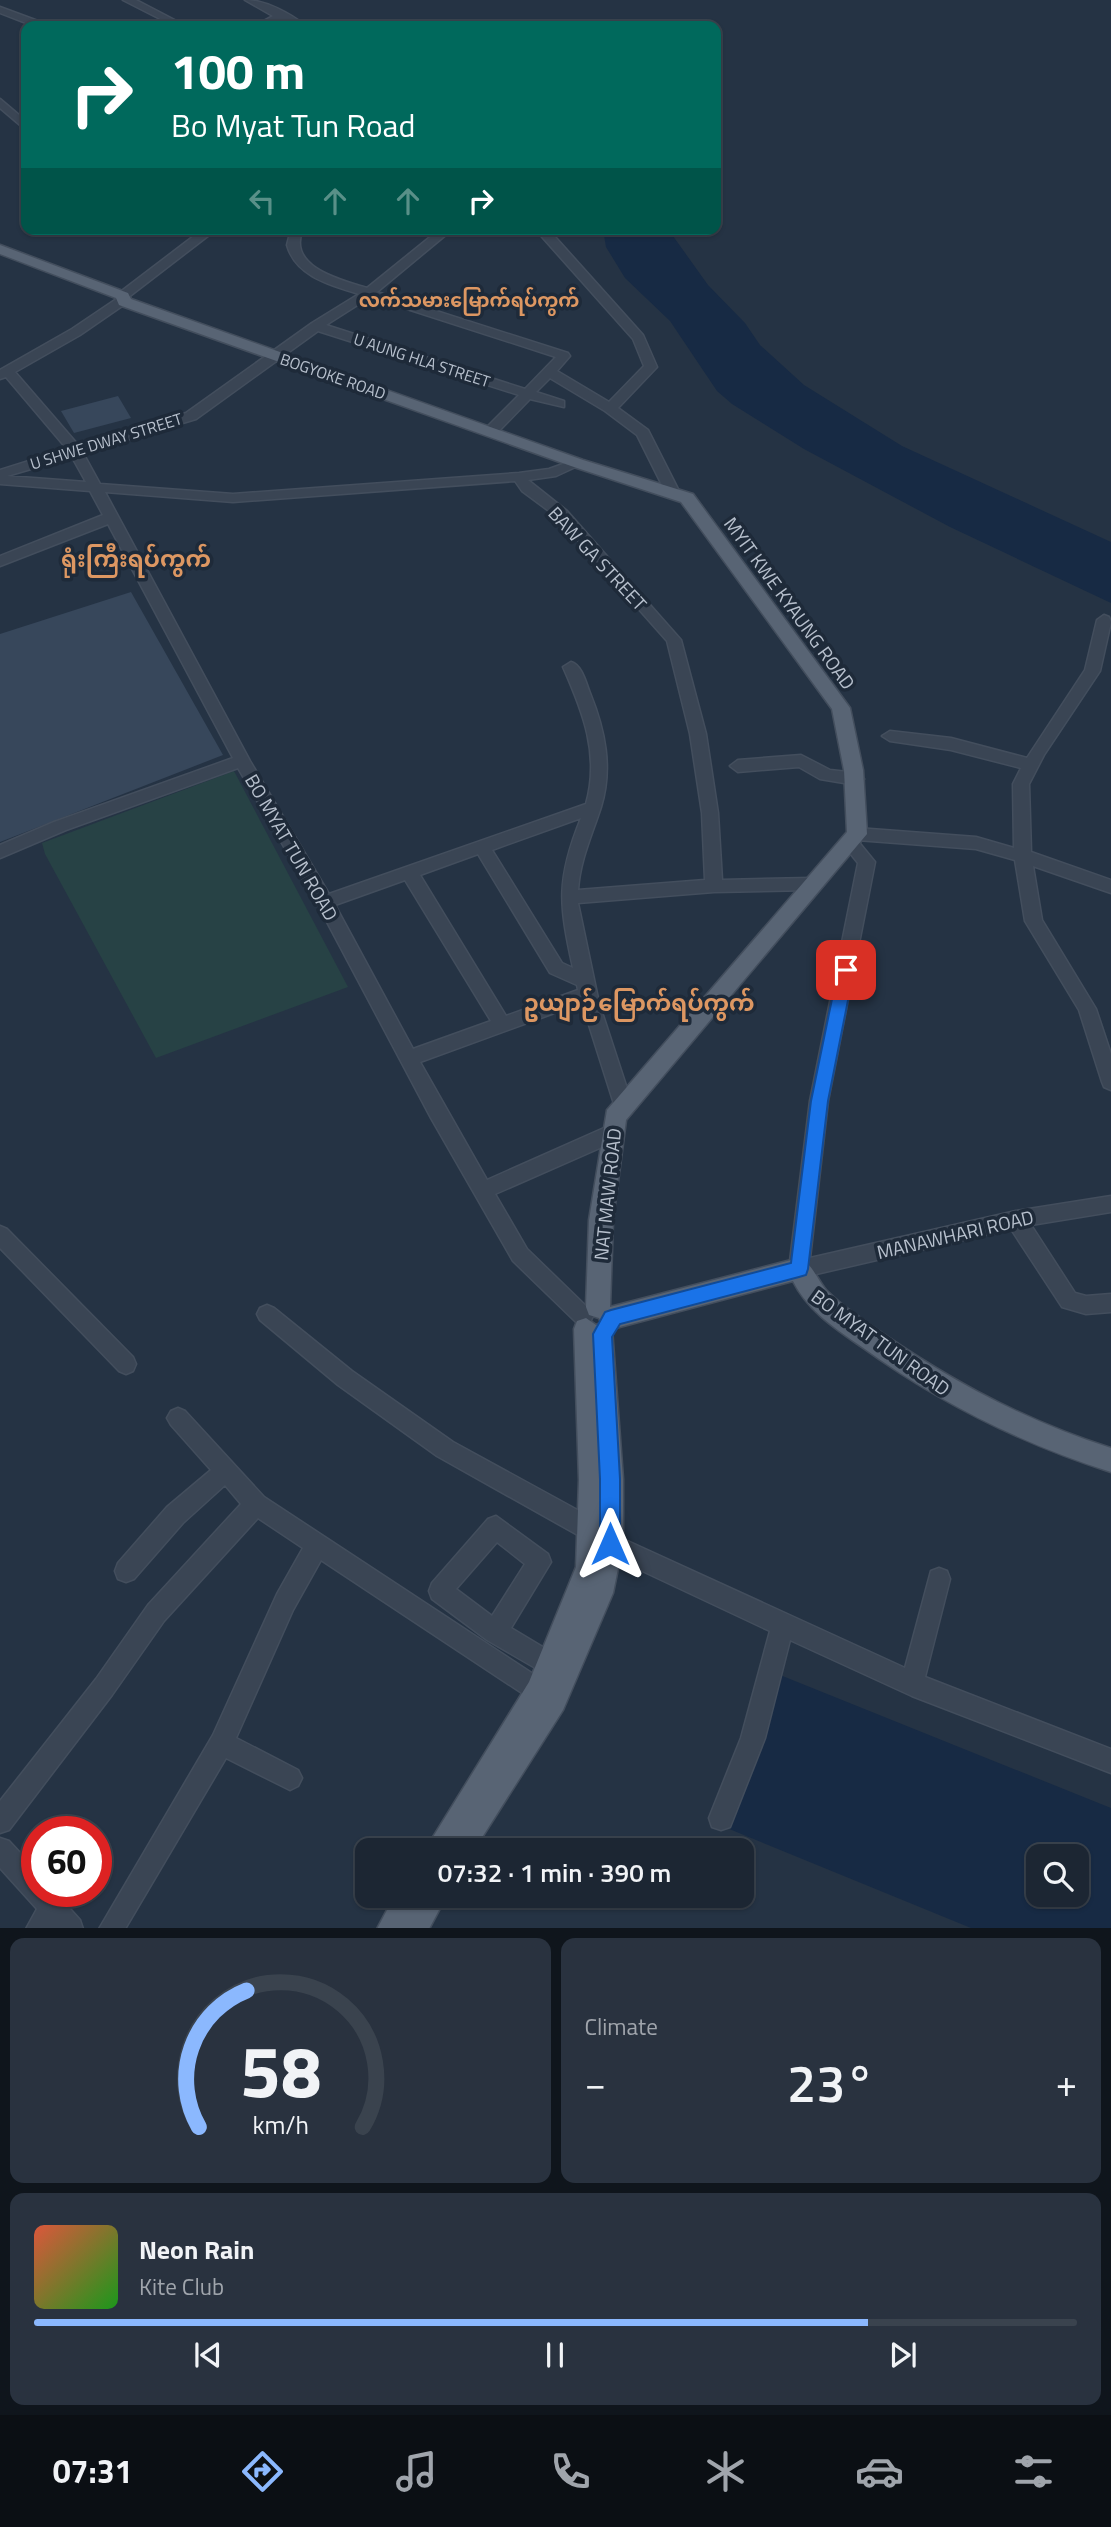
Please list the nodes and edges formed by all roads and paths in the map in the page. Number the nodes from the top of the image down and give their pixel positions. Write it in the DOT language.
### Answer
graph roads {
  1 [pos="128,0"];
  2 [pos="157,0"];
  3 [pos="250,0"];
  4 [pos="141,6"];
  5 [pos="0,10"];
  6 [pos="283,15"];
  7 [pos="29,21"];
  8 [pos="171,21"];
  9 [pos="270,21"];
  10 [pos="293,21"];
  11 [pos="0,102"];
  12 [pos="21,113"];
  13 [pos="0,115"];
  14 [pos="203,235"];
  15 [pos="293,235"];
  16 [pos="439,235"];
  17 [pos="546,235"];
  18 [pos="0,249"];
  19 [pos="368,293"];
  20 [pos="122,298"];
  21 [pos="316,326"];
  22 [pos="275,356"];
  23 [pos="550,372"];
  24 [pos="4,373"];
  25 [pos="528,394"];
  26 [pos="559,404"];
  27 [pos="610,408"];
  28 [pos="490,432"];
  29 [pos="75,450"];
  30 [pos="577,463"];
  31 [pos="0,474"];
  32 [pos="519,477"];
  33 [pos="0,480"];
  34 [pos="94,489"];
  35 [pos="674,495"];
  36 [pos="109,518"];
  37 [pos="0,561"];
  38 [pos="1104,620"];
  39 [pos="571,667"];
  40 [pos="890,736"];
  41 [pos="242,761"];
  42 [pos="1032,765"];
  43 [pos="738,766"];
  44 [pos="856,779"];
  45 [pos="592,808"];
  46 [pos="853,838"];
  47 [pos="482,847"];
  48 [pos="0,852"];
  49 [pos="1023,856"];
  50 [pos="409,872"];
  51 [pos="812,884"];
  52 [pos="714,886"];
  53 [pos="1111,887"];
  54 [pos="569,897"];
  55 [pos="325,902"];
  56 [pos="585,987"];
  57 [pos="502,1024"];
  58 [pos="409,1058"];
  59 [pos="1111,1082"];
  60 [pos="624,1107"];
  61 [pos="611,1134"];
  62 [pos="483,1191"];
  63 [pos="1111,1204"];
  64 [pos="1016,1219"];
  65 [pos="0,1235"];
  66 [pos="803,1278"];
  67 [pos="1111,1303"];
  68 [pos="267,1314"];
  69 [pos="596,1321"];
  70 [pos="126,1364"];
  71 [pos="178,1418"];
  72 [pos="1111,1460"];
  73 [pos="225,1471"];
  74 [pos="256,1504"];
  75 [pos="601,1537"];
  76 [pos="318,1544"];
  77 [pos="126,1571"];
  78 [pos="939,1578"];
  79 [pos="782,1627"];
  80 [pos="495,1632"];
  81 [pos="557,1669"];
  82 [pos="912,1685"];
  83 [pos="546,1696"];
  84 [pos="221,1743"];
  85 [pos="507,1756"];
  86 [pos="1111,1761"];
  87 [pos="290,1778"];
  88 [pos="720,1818"];
  89 [pos="0,1821"];
  90 [pos="449,1838"];
  91 [pos="463,1838"];
  92 [pos="0,1850"];
  93 [pos="21,1872"];
  94 [pos="41,1907"];
  95 [pos="53,1907"];
  96 [pos="404,1908"];
  97 [pos="424,1908"];
  98 [pos="38,1928"];
  99 [pos="72,1928"];
  100 [pos="111,1928"];
  101 [pos="392,1928"];
  102 [pos="412,1928"];
  1 -- 4 [label="street"];
  2 -- 4 [label="street"];
  3 -- 6 [label="street"];
  4 -- 8 [label="street"];
  5 -- 7 [label="street"];
  6 -- 9 [label="street"];
  6 -- 10 [label="street"];
  11 -- 12 [label="street"];
  12 -- 13 [label="street"];
  14 -- 20 [label="street"];
  15 -- 19 [label="street"];
  16 -- 19 [label="street, U SHWE DWAY STREET"];
  17 -- 27 [label="street"];
  18 -- 20 [label="main road, BOGYOKE ROAD"];
  19 -- 21 [label="street, U SHWE DWAY STREET"];
  19 -- 23 [label="street"];
  20 -- 22 [label="main road, BOGYOKE ROAD"];
  20 -- 24 [label="street"];
  21 -- 22 [label="street, U SHWE DWAY STREET"];
  21 -- 25 [label="street, U AUNG HLA STREET"];
  22 -- 28 [label="main road, BOGYOKE ROAD"];
  22 -- 29 [label="street, U SHWE DWAY STREET"];
  23 -- 25 [label="street"];
  23 -- 27 [label="street"];
  24 -- 29 [label="street, BO MYAT TUN ROAD"];
  25 -- 26 [label="street, U AUNG HLA STREET"];
  25 -- 28 [label="street"];
  27 -- 35 [label="street"];
  28 -- 30 [label="main road, BOGYOKE ROAD"];
  29 -- 31 [label="street, U SHWE DWAY STREET"];
  29 -- 34 [label="street, BO MYAT TUN ROAD"];
  30 -- 32 [label="street"];
  30 -- 35 [label="main road, BOGYOKE ROAD"];
  32 -- 34 [label="street"];
  32 -- 52 [label="street, BAW GA STREET"];
  33 -- 34 [label="street"];
  34 -- 36 [label="street, BO MYAT TUN ROAD"];
  35 -- 44 [label="main road, MYIT KWE KYAUNG ROAD"];
  36 -- 37 [label="street"];
  36 -- 41 [label="street, BO MYAT TUN ROAD"];
  38 -- 42 [label="street"];
  39 -- 45 [label="street"];
  40 -- 42 [label="street"];
  41 -- 48 [label="street"];
  41 -- 55 [label="street, BO MYAT TUN ROAD"];
  42 -- 49 [label="street"];
  43 -- 44 [label="street"];
  44 -- 46 [label="main road, MYIT KWE KYAUNG ROAD"];
  45 -- 47 [label="street"];
  45 -- 54 [label="street"];
  46 -- 49 [label="street"];
  46 -- 51 [label="main road, NAT MAW ROAD"];
  46 -- 66 [label="street"];
  47 -- 50 [label="street"];
  47 -- 56 [label="street"];
  49 -- 53 [label="street"];
  49 -- 59 [label="street"];
  50 -- 55 [label="street"];
  50 -- 57 [label="street"];
  51 -- 52 [label="street"];
  51 -- 60 [label="main road, NAT MAW ROAD"];
  52 -- 54 [label="street"];
  54 -- 56 [label="street"];
  55 -- 58 [label="street, BO MYAT TUN ROAD"];
  56 -- 57 [label="street"];
  56 -- 60 [label="street"];
  57 -- 58 [label="street"];
  58 -- 62 [label="street, BO MYAT TUN ROAD"];
  60 -- 61 [label="main road, NAT MAW ROAD"];
  61 -- 62 [label="street"];
  61 -- 69 [label="main road, NAT MAW ROAD"];
  62 -- 69 [label="street, BO MYAT TUN ROAD"];
  63 -- 64 [label="street, MANAWHARI ROAD"];
  64 -- 66 [label="street, MANAWHARI ROAD"];
  64 -- 67 [label="street"];
  65 -- 70 [label="street"];
  66 -- 69 [label="main road, BO MYAT TUN ROAD"];
  66 -- 72 [label="main road, BO MYAT TUN ROAD"];
  68 -- 75 [label="street"];
  69 -- 75 [label="main road, NAT MAW ROAD"];
  71 -- 73 [label="street"];
  73 -- 74 [label="street"];
  73 -- 77 [label="street"];
  74 -- 76 [label="street"];
  74 -- 89 [label="street"];
  75 -- 79 [label="street"];
  75 -- 81 [label="main road, NAT MAW ROAD"];
  76 -- 83 [label="street"];
  76 -- 84 [label="street"];
  78 -- 82 [label="street"];
  79 -- 82 [label="street"];
  79 -- 88 [label="street"];
  80 -- 80 [label="street"];
  80 -- 81 [label="street"];
  81 -- 83 [label="main road, NAT MAW ROAD"];
  82 -- 86 [label="street"];
  83 -- 85 [label="main road, NAT MAW ROAD"];
  84 -- 87 [label="street"];
  84 -- 100 [label="street"];
  85 -- 90 [label="main road, NAT MAW ROAD"];
  85 -- 91 [label="main road, NAT MAW ROAD"];
  92 -- 93 [label="street"];
  94 -- 98 [label="street"];
  95 -- 99 [label="street"];
  96 -- 101 [label="main road"];
  97 -- 102 [label="main road"];
}
